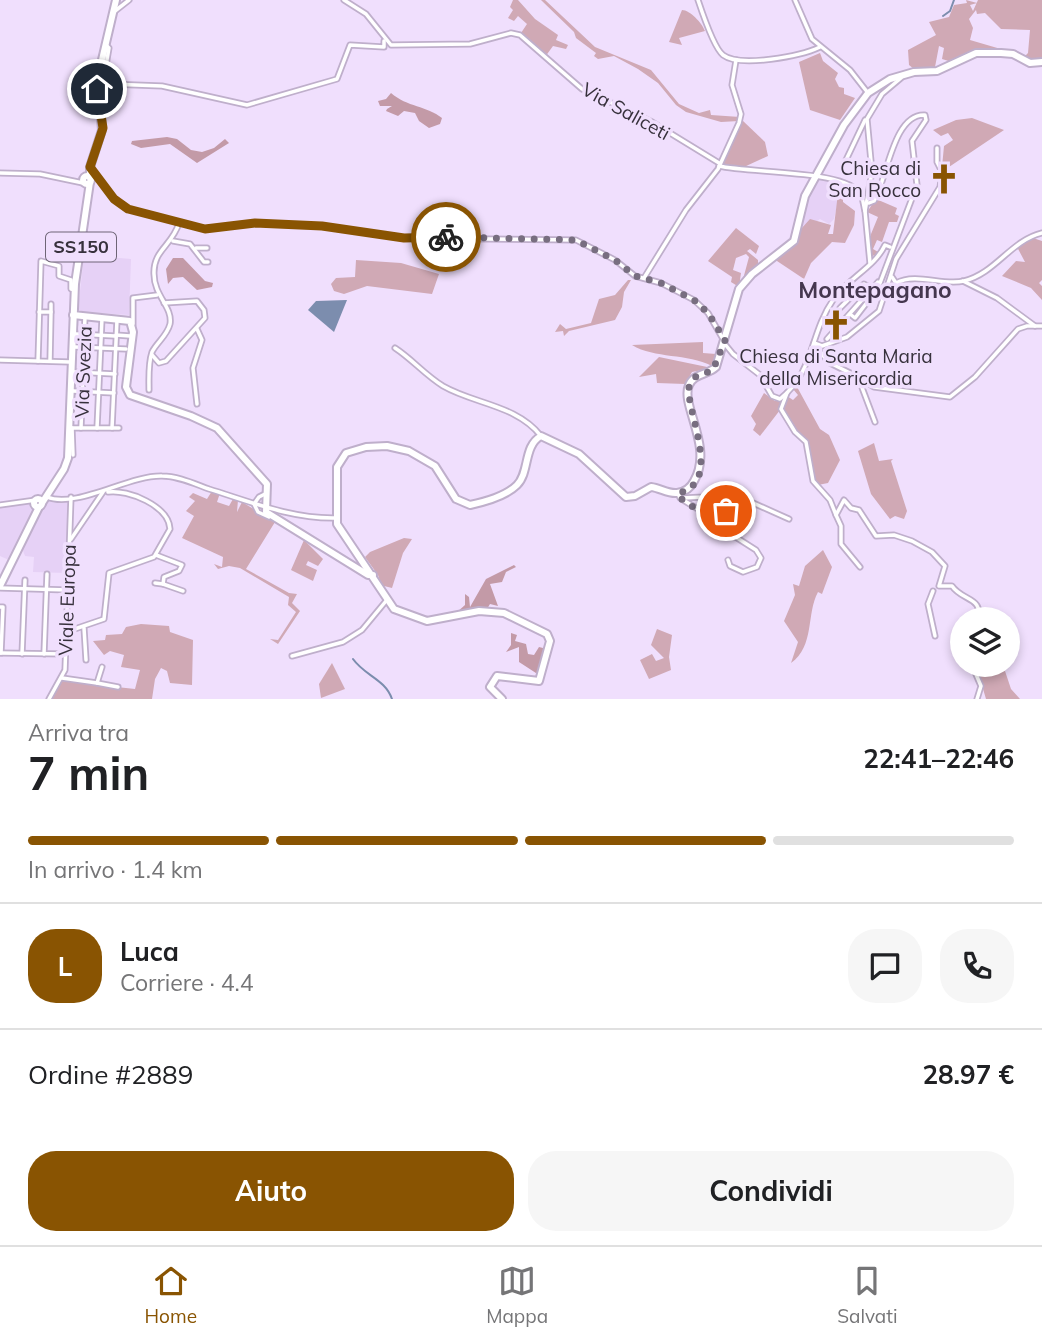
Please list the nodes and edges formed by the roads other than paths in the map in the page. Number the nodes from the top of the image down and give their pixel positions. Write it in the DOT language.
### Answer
graph roads {
  1 [pos="116,0"];
  2 [pos="128,0"];
  3 [pos="344,0"];
  4 [pos="698,0"];
  5 [pos="795,0"];
  6 [pos="113,12"];
  7 [pos="383,36"];
  8 [pos="106,45"];
  9 [pos="820,47"];
  10 [pos="736,60"];
  11 [pos="1042,62"];
  12 [pos="895,79"];
  13 [pos="859,81"];
  14 [pos="868,93"];
  15 [pos="863,99"];
  16 [pos="867,119"];
  17 [pos="937,148"];
  18 [pos="846,160"];
  19 [pos="719,164"];
  20 [pos="0,173"];
  21 [pos="816,177"];
  22 [pos="86,179"];
  23 [pos="869,203"];
  24 [pos="866,211"];
  25 [pos="179,223"];
  26 [pos="1042,233"];
  27 [pos="173,241"];
  28 [pos="195,248"];
  29 [pos="207,248"];
  30 [pos="890,249"];
  31 [pos="899,254"];
  32 [pos="208,262"];
  33 [pos="870,263"];
  34 [pos="892,275"];
  35 [pos="644,278"];
  36 [pos="963,281"];
  37 [pos="878,282"];
  38 [pos="890,284"];
  39 [pos="873,289"];
  40 [pos="75,290"];
  41 [pos="157,295"];
  42 [pos="164,303"];
  43 [pos="51,304"];
  44 [pos="841,306"];
  45 [pos="39,312"];
  46 [pos="51,312"];
  47 [pos="850,314"];
  48 [pos="80,316"];
  49 [pos="102,317"];
  50 [pos="117,318"];
  51 [pos="130,319"];
  52 [pos="1040,327"];
  53 [pos="197,329"];
  54 [pos="74,332"];
  55 [pos="85,334"];
  56 [pos="101,335"];
  57 [pos="116,335"];
  58 [pos="130,336"];
  59 [pos="827,340"];
  60 [pos="724,342"];
  61 [pos="815,344"];
  62 [pos="75,347"];
  63 [pos="84,347"];
  64 [pos="100,348"];
  65 [pos="395,348"];
  66 [pos="116,349"];
  67 [pos="127,349"];
  68 [pos="152,353"];
  69 [pos="0,360"];
  70 [pos="38,361"];
  71 [pos="50,361"];
  72 [pos="69,366"];
  73 [pos="83,372"];
  74 [pos="99,373"];
  75 [pos="115,374"];
  76 [pos="858,377"];
  77 [pos="149,390"];
  78 [pos="73,391"];
  79 [pos="83,391"];
  80 [pos="98,392"];
  81 [pos="114,393"];
  82 [pos="787,393"];
  83 [pos="197,404"];
  84 [pos="875,422"];
  85 [pos="70,428"];
  86 [pos="81,428"];
  87 [pos="97,428"];
  88 [pos="113,428"];
  89 [pos="119,428"];
  90 [pos="541,436"];
  91 [pos="267,491"];
  92 [pos="103,493"];
  93 [pos="679,495"];
  94 [pos="71,497"];
  95 [pos="40,501"];
  96 [pos="254,504"];
  97 [pos="0,505"];
  98 [pos="264,507"];
  99 [pos="836,515"];
  100 [pos="272,517"];
  101 [pos="335,518"];
  102 [pos="789,519"];
  103 [pos="70,544"];
  104 [pos="156,555"];
  105 [pos="728,560"];
  106 [pos="860,567"];
  107 [pos="159,573"];
  108 [pos="47,574"];
  109 [pos="167,575"];
  110 [pos="373,575"];
  111 [pos="25,580"];
  112 [pos="155,583"];
  113 [pos="163,584"];
  114 [pos="0,586"];
  115 [pos="25,589"];
  116 [pos="47,590"];
  117 [pos="68,590"];
  118 [pos="183,591"];
  119 [pos="933,591"];
  120 [pos="386,601"];
  121 [pos="0,607"];
  122 [pos="977,607"];
  123 [pos="66,625"];
  124 [pos="84,628"];
  125 [pos="73,631"];
  126 [pos="66,632"];
  127 [pos="935,636"];
  128 [pos="66,640"];
  129 [pos="1,653"];
  130 [pos="22,654"];
  131 [pos="44,654"];
  132 [pos="65,654"];
  133 [pos="292,656"];
  134 [pos="86,660"];
  135 [pos="102,667"];
  136 [pos="978,677"];
  137 [pos="62,678"];
  138 [pos="97,683"];
  139 [pos="118,687"];
  140 [pos="49,699"];
  141 [pos="502,699"];
  142 [pos="977,699"];
  1 -- 6 [label="main road, SS150"];
  2 -- 6 [label="street"];
  3 -- 7 [label="street"];
  4 -- 10 [label="street"];
  5 -- 9 [label="street"];
  6 -- 8 [label="main road, SS150"];
  7 -- 8 [label="street"];
  7 -- 19 [label="street, Via Saliceti"];
  8 -- 22 [label="main road, SS150"];
  9 -- 10 [label="street"];
  9 -- 13 [label="street"];
  10 -- 19 [label="street"];
  11 -- 12 [label="main road"];
  12 -- 14 [label="main road"];
  12 -- 16 [label="street"];
  13 -- 14 [label="street"];
  13 -- 15 [label="street"];
  14 -- 15 [label="main road"];
  15 -- 21 [label="main road"];
  16 -- 18 [label="street"];
  16 -- 23 [label="street"];
  17 -- 31 [label="street"];
  19 -- 21 [label="street"];
  19 -- 35 [label="street"];
  20 -- 22 [label="street"];
  21 -- 24 [label="street"];
  21 -- 60 [label="main road"];
  22 -- 25 [label="street"];
  22 -- 40 [label="main road, SS150"];
  23 -- 24 [label="street"];
  23 -- 30 [label="street"];
  24 -- 33 [label="street"];
  25 -- 27 [label="street"];
  25 -- 35 [label="street"];
  26 -- 36 [label="street"];
  27 -- 28 [label="street"];
  27 -- 41 [label="street"];
  28 -- 29 [label="street"];
  28 -- 32 [label="street"];
  30 -- 31 [label="street"];
  30 -- 33 [label="street"];
  30 -- 37 [label="street"];
  31 -- 34 [label="street"];
  33 -- 61 [label="street"];
  34 -- 36 [label="street"];
  34 -- 38 [label="street"];
  35 -- 60 [label="street"];
  36 -- 52 [label="street"];
  37 -- 38 [label="street"];
  37 -- 39 [label="street"];
  38 -- 61 [label="street"];
  39 -- 44 [label="street"];
  39 -- 47 [label="street"];
  39 -- 47 [label="street"];
  40 -- 45 [label="street"];
  40 -- 48 [label="main road, SS150"];
  41 -- 42 [label="street"];
  41 -- 51 [label="street"];
  42 -- 53 [label="street"];
  42 -- 68 [label="street"];
  43 -- 46 [label="street"];
  45 -- 46 [label="street"];
  45 -- 70 [label="street"];
  46 -- 71 [label="street"];
  47 -- 59 [label="street"];
  48 -- 49 [label="main road"];
  48 -- 54 [label="main road"];
  48 -- 55 [label="street, Via Svezia"];
  49 -- 50 [label="main road"];
  49 -- 56 [label="street"];
  50 -- 51 [label="main road"];
  50 -- 57 [label="street"];
  51 -- 91 [label="main road"];
  52 -- 76 [label="street"];
  53 -- 68 [label="street"];
  53 -- 83 [label="street"];
  54 -- 55 [label="street"];
  54 -- 72 [label="main road"];
  55 -- 56 [label="street"];
  55 -- 63 [label="street, Via Svezia"];
  56 -- 57 [label="street"];
  56 -- 64 [label="street"];
  57 -- 58 [label="street"];
  57 -- 66 [label="street"];
  60 -- 82 [label="street"];
  60 -- 93 [label="main road"];
  61 -- 76 [label="street"];
  61 -- 82 [label="street"];
  62 -- 63 [label="street"];
  63 -- 64 [label="street"];
  63 -- 73 [label="street, Via Svezia"];
  64 -- 66 [label="street"];
  64 -- 74 [label="street"];
  65 -- 90 [label="street"];
  66 -- 67 [label="street"];
  66 -- 75 [label="street"];
  68 -- 77 [label="street"];
  69 -- 70 [label="street"];
  70 -- 71 [label="street"];
  71 -- 72 [label="street"];
  72 -- 73 [label="street"];
  72 -- 85 [label="main road"];
  73 -- 74 [label="street"];
  73 -- 79 [label="street, Via Svezia"];
  74 -- 75 [label="street"];
  74 -- 80 [label="street"];
  75 -- 81 [label="street"];
  76 -- 84 [label="street"];
  78 -- 79 [label="street"];
  79 -- 80 [label="street"];
  79 -- 86 [label="street, Via Svezia"];
  80 -- 81 [label="street"];
  80 -- 87 [label="street"];
  81 -- 88 [label="street"];
  82 -- 99 [label="street"];
  85 -- 86 [label="street"];
  85 -- 95 [label="main road"];
  86 -- 87 [label="street"];
  87 -- 88 [label="street"];
  88 -- 89 [label="street"];
  90 -- 93 [label="main road"];
  90 -- 101 [label="main road"];
  91 -- 96 [label="street"];
  91 -- 98 [label="main road"];
  92 -- 94 [label="street"];
  92 -- 96 [label="street"];
  92 -- 103 [label="street"];
  92 -- 104 [label="street"];
  93 -- 102 [label="street"];
  93 -- 105 [label="street"];
  94 -- 95 [label="street"];
  94 -- 103 [label="street, Viale Europa"];
  95 -- 97 [label="street"];
  95 -- 114 [label="main road"];
  96 -- 98 [label="street"];
  96 -- 100 [label="street"];
  98 -- 100 [label="main road"];
  98 -- 101 [label="street"];
  99 -- 106 [label="street"];
  99 -- 122 [label="street"];
  100 -- 110 [label="main road"];
  101 -- 110 [label="main road"];
  103 -- 117 [label="street, Viale Europa"];
  104 -- 109 [label="street"];
  104 -- 124 [label="street"];
  107 -- 109 [label="street"];
  108 -- 116 [label="street"];
  109 -- 113 [label="street"];
  110 -- 120 [label="main road"];
  111 -- 115 [label="street"];
  112 -- 113 [label="street"];
  113 -- 118 [label="street"];
  114 -- 115 [label="street"];
  115 -- 116 [label="street"];
  115 -- 130 [label="street"];
  116 -- 117 [label="street"];
  116 -- 131 [label="street"];
  117 -- 123 [label="street, Viale Europa"];
  119 -- 127 [label="street"];
  120 -- 133 [label="street"];
  120 -- 141 [label="main road"];
  121 -- 129 [label="street"];
  123 -- 125 [label="street"];
  123 -- 126 [label="street, Viale Europa"];
  124 -- 125 [label="street"];
  124 -- 134 [label="street"];
  125 -- 126 [label="street"];
  125 -- 128 [label="street"];
  126 -- 128 [label="street, Viale Europa"];
  128 -- 132 [label="street, Viale Europa"];
  129 -- 130 [label="street"];
  130 -- 131 [label="street"];
  131 -- 132 [label="street"];
  132 -- 137 [label="street, Viale Europa"];
  135 -- 138 [label="street"];
  136 -- 142 [label="street"];
  137 -- 138 [label="street"];
  137 -- 140 [label="street, Viale Europa"];
  138 -- 139 [label="street"];
}
